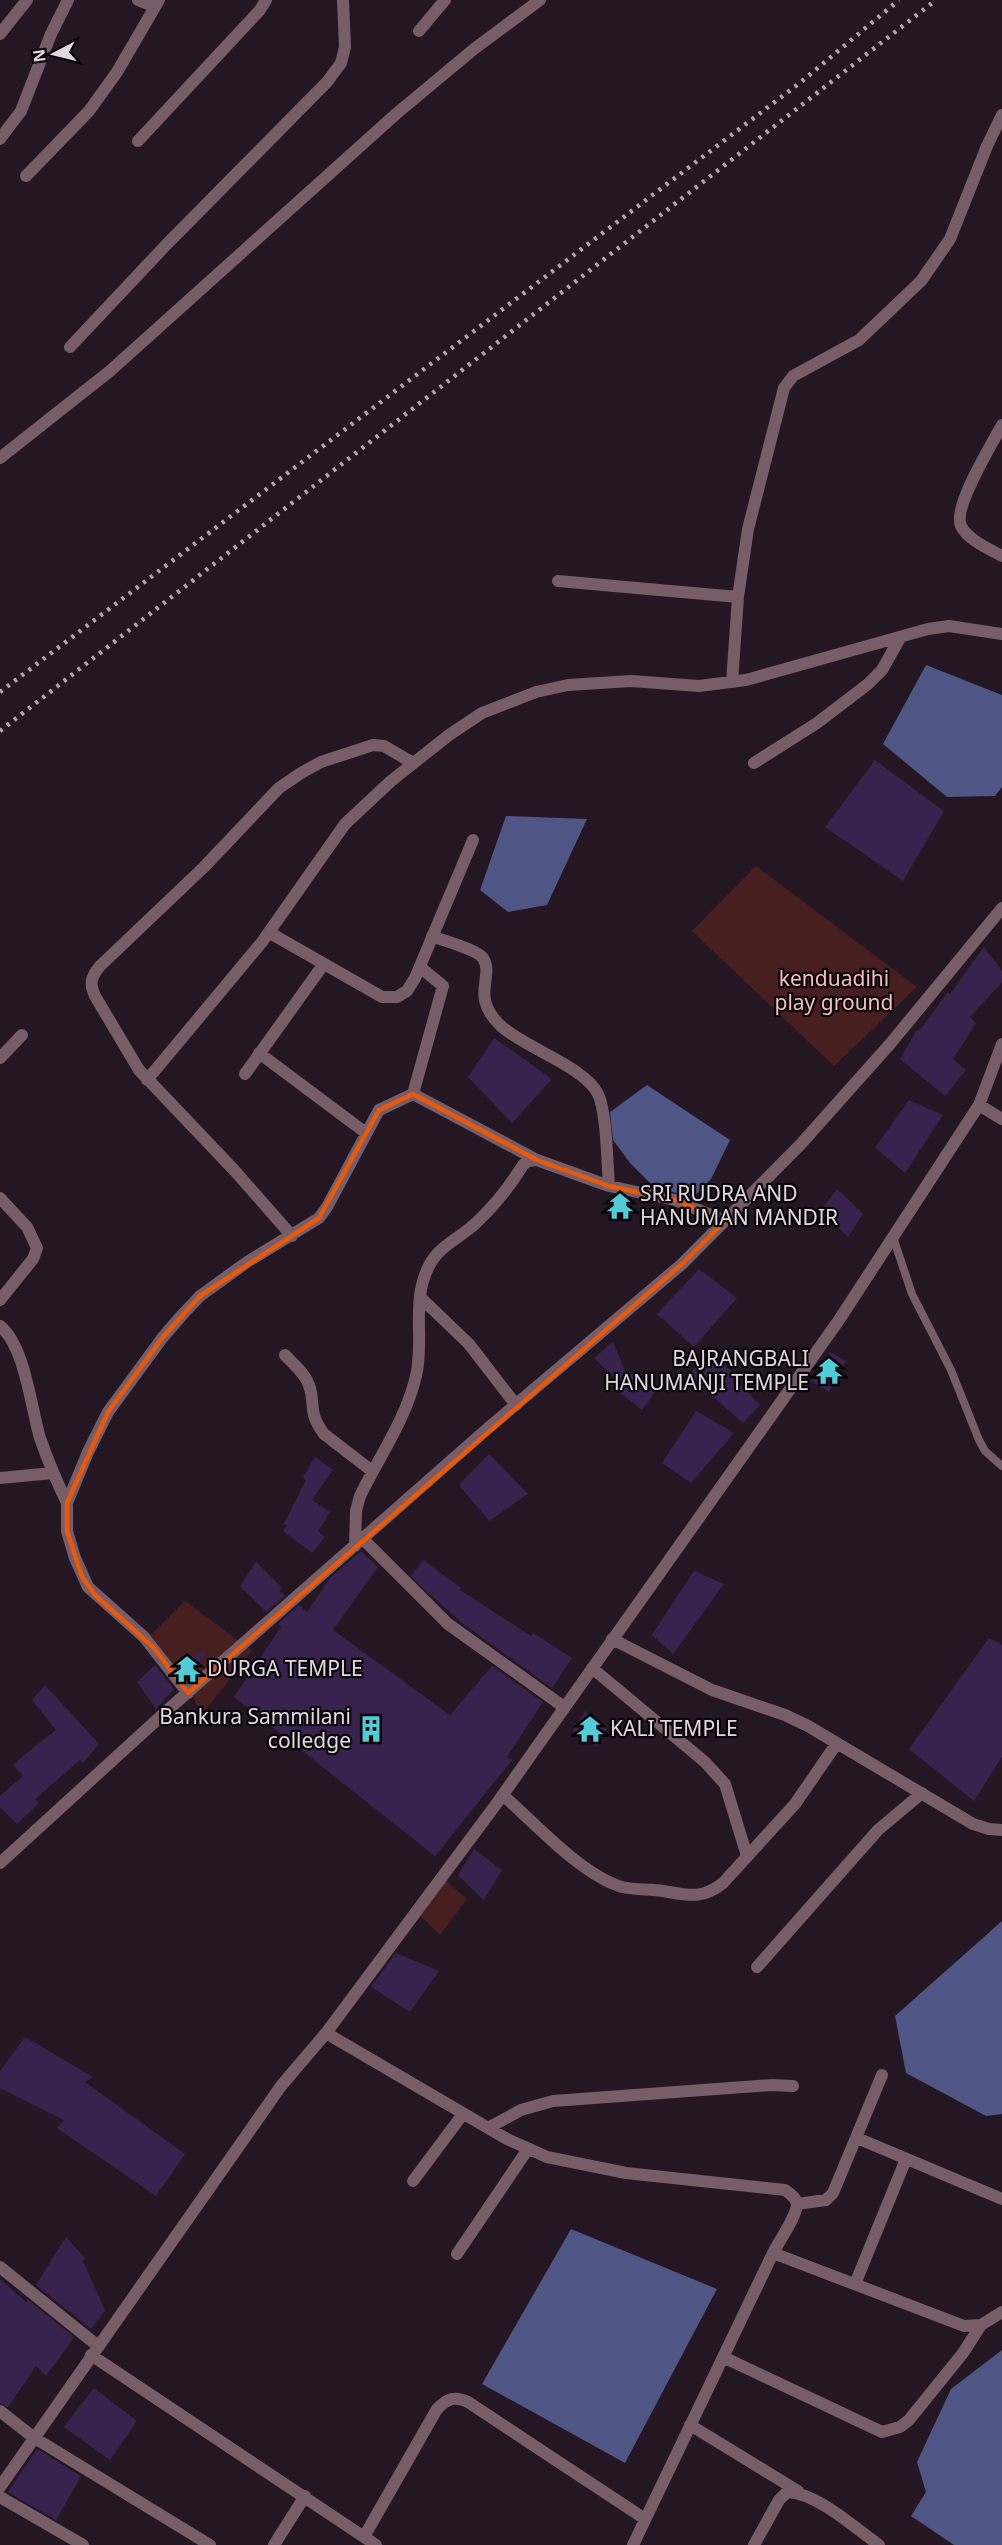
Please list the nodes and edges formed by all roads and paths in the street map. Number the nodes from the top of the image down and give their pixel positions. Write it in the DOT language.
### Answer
graph roads {
  1 [pos="27,0"];
  2 [pos="69,0"];
  3 [pos="138,0"];
  4 [pos="266,0"];
  5 [pos="342,0"];
  6 [pos="445,0"];
  7 [pos="540,0"];
  8 [pos="157,3"];
  9 [pos="419,31"];
  10 [pos="0,34"];
  11 [pos="1002,115"];
  12 [pos="0,139"];
  13 [pos="138,141"];
  14 [pos="26,176"];
  15 [pos="70,347"];
  16 [pos="1002,425"];
  17 [pos="0,458"];
  18 [pos="1002,556"];
  19 [pos="558,581"];
  20 [pos="738,597"];
  21 [pos="1002,634"];
  22 [pos="900,638"];
  23 [pos="732,682"];
  24 [pos="413,763"];
  25 [pos="754,763"];
  26 [pos="473,840"];
  27 [pos="1002,908"];
  28 [pos="270,933"];
  29 [pos="432,936"];
  30 [pos="323,964"];
  31 [pos="420,967"];
  32 [pos="22,1035"];
  33 [pos="1002,1044"];
  34 [pos="259,1053"];
  35 [pos="0,1058"];
  36 [pos="245,1074"];
  37 [pos="147,1080"];
  38 [pos="413,1094"];
  39 [pos="979,1105"];
  40 [pos="1002,1119"];
  41 [pos="366,1133"];
  42 [pos="537,1160"];
  43 [pos="609,1186"];
  44 [pos="0,1198"];
  45 [pos="725,1221"];
  46 [pos="292,1236"];
  47 [pos="893,1237"];
  48 [pos="420,1297"];
  49 [pos="0,1300"];
  50 [pos="0,1326"];
  51 [pos="285,1355"];
  52 [pos="516,1405"];
  53 [pos="1002,1466"];
  54 [pos="372,1471"];
  55 [pos="53,1473"];
  56 [pos="0,1478"];
  57 [pos="67,1503"];
  58 [pos="359,1542"];
  59 [pos="612,1639"];
  60 [pos="592,1668"];
  61 [pos="188,1693"];
  62 [pos="564,1707"];
  63 [pos="837,1743"];
  64 [pos="922,1793"];
  65 [pos="503,1795"];
  66 [pos="1002,1830"];
  67 [pos="747,1856"];
  68 [pos="0,1863"];
  69 [pos="757,1967"];
  70 [pos="326,2033"];
  71 [pos="882,2075"];
  72 [pos="794,2086"];
  73 [pos="464,2114"];
  74 [pos="488,2128"];
  75 [pos="856,2138"];
  76 [pos="528,2150"];
  77 [pos="906,2160"];
  78 [pos="413,2181"];
  79 [pos="1002,2199"];
  80 [pos="797,2204"];
  81 [pos="773,2253"];
  82 [pos="457,2254"];
  83 [pos="0,2267"];
  84 [pos="855,2284"];
  85 [pos="1002,2312"];
  86 [pos="981,2325"];
  87 [pos="94,2350"];
  88 [pos="723,2357"];
  89 [pos="0,2411"];
  90 [pos="690,2425"];
  91 [pos="33,2437"];
  92 [pos="0,2487"];
  93 [pos="799,2492"];
  94 [pos="305,2496"];
  95 [pos="0,2497"];
  96 [pos="645,2519"];
  97 [pos="365,2535"];
  98 [pos="871,2543"];
  99 [pos="83,2545"];
  100 [pos="210,2545"];
  101 [pos="274,2545"];
  102 [pos="376,2545"];
  103 [pos="633,2545"];
  104 [pos="754,2545"];
  1 -- 10 [label="street"];
  2 -- 12 [label="street"];
  3 -- 8 [label="street"];
  4 -- 13 [label="street"];
  5 -- 15 [label="street"];
  6 -- 9 [label="street"];
  7 -- 17 [label="street"];
  8 -- 14 [label="street"];
  11 -- 20 [label="street"];
  16 -- 18 [label="street"];
  19 -- 20 [label="street"];
  20 -- 23 [label="street"];
  21 -- 22 [label="street"];
  22 -- 23 [label="street"];
  22 -- 25 [label="street"];
  23 -- 24 [label="street"];
  24 -- 28 [label="street"];
  24 -- 37 [label="street"];
  26 -- 29 [label="street"];
  27 -- 45 [label="street"];
  28 -- 30 [label="street"];
  28 -- 37 [label="street"];
  29 -- 31 [label="street"];
  29 -- 43 [label="street"];
  30 -- 31 [label="street"];
  30 -- 34 [label="street"];
  31 -- 38 [label="street"];
  32 -- 35 [label="street"];
  33 -- 39 [label="street"];
  34 -- 36 [label="street"];
  34 -- 41 [label="street"];
  37 -- 46 [label="street"];
  38 -- 41 [label="street"];
  38 -- 42 [label="street"];
  39 -- 40 [label="street"];
  39 -- 47 [label="street"];
  41 -- 46 [label="street"];
  42 -- 43 [label="street"];
  42 -- 48 [label="street"];
  43 -- 45 [label="street"];
  44 -- 49 [label="street"];
  45 -- 52 [label="street"];
  46 -- 57 [label="street"];
  47 -- 53 [label="lane"];
  47 -- 59 [label="street"];
  48 -- 52 [label="street"];
  48 -- 54 [label="street"];
  50 -- 55 [label="street"];
  51 -- 54 [label="street"];
  52 -- 58 [label="street"];
  54 -- 58 [label="street"];
  55 -- 56 [label="street"];
  55 -- 57 [label="street"];
  57 -- 61 [label="street"];
  58 -- 61 [label="street"];
  58 -- 62 [label="street"];
  59 -- 60 [label="street"];
  59 -- 63 [label="street"];
  60 -- 62 [label="street"];
  60 -- 67 [label="street"];
  61 -- 68 [label="street"];
  62 -- 65 [label="street"];
  63 -- 64 [label="street"];
  63 -- 67 [label="street"];
  64 -- 66 [label="street"];
  64 -- 69 [label="street"];
  65 -- 67 [label="street"];
  65 -- 70 [label="street"];
  70 -- 73 [label="street"];
  70 -- 87 [label="street"];
  71 -- 75 [label="street"];
  72 -- 74 [label="street"];
  73 -- 74 [label="street"];
  73 -- 78 [label="street"];
  74 -- 76 [label="street"];
  75 -- 77 [label="street"];
  75 -- 80 [label="street"];
  76 -- 80 [label="street"];
  76 -- 82 [label="street"];
  77 -- 79 [label="street"];
  77 -- 84 [label="street"];
  80 -- 81 [label="street"];
  81 -- 84 [label="street"];
  81 -- 88 [label="street"];
  83 -- 87 [label="street"];
  84 -- 86 [label="street"];
  85 -- 86 [label="street"];
  86 -- 88 [label="street"];
  87 -- 91 [label="street"];
  87 -- 94 [label="street"];
  88 -- 90 [label="street"];
  89 -- 91 [label="street"];
  90 -- 93 [label="street"];
  90 -- 96 [label="street"];
  91 -- 92 [label="street"];
  91 -- 100 [label="street"];
  93 -- 98 [label="street"];
  93 -- 104 [label="street"];
  94 -- 97 [label="street"];
  94 -- 101 [label="street"];
  95 -- 99 [label="street"];
  96 -- 97 [label="street"];
  96 -- 103 [label="street"];
  97 -- 102 [label="street"];
}
